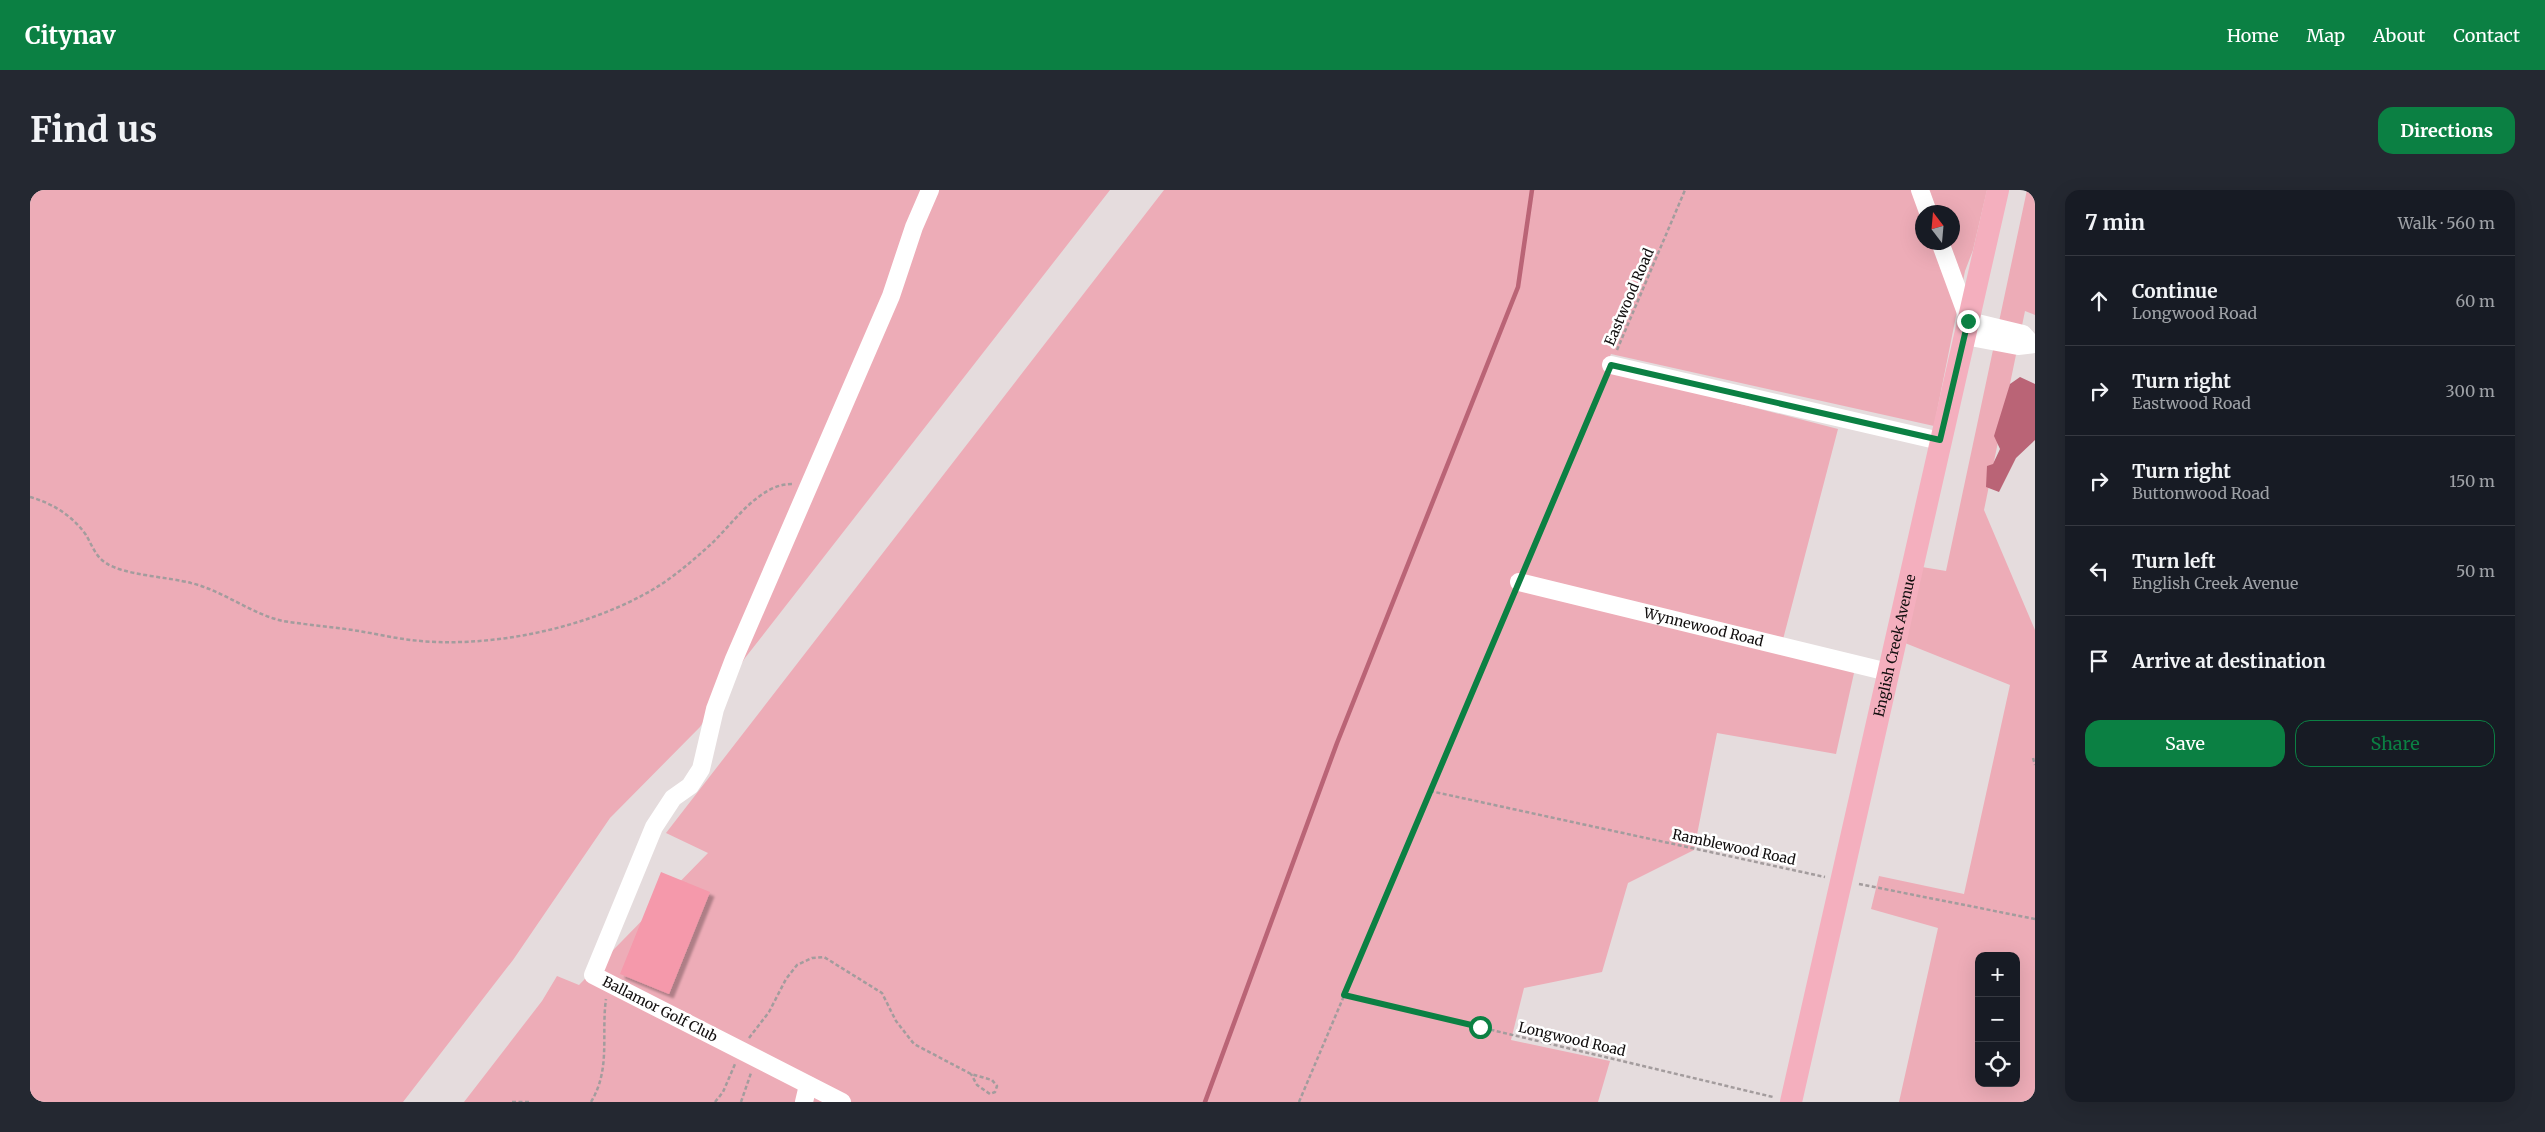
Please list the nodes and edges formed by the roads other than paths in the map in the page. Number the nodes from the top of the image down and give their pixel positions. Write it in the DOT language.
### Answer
graph roads {
  1 [pos="930,190"];
  2 [pos="1920,190"];
  3 [pos="1998,190"];
  4 [pos="1925,205"];
  5 [pos="1942,250"];
  6 [pos="1967,329"];
  7 [pos="2033,344"];
  8 [pos="1611,365"];
  9 [pos="1940,440"];
  10 [pos="1519,582"];
  11 [pos="1888,672"];
  12 [pos="808,1085"];
  13 [pos="804,1102"];
  14 [pos="842,1102"];
  15 [pos="1791,1102"];
  1 -- 12 [label="street, Ballamor Golf Club"];
  2 -- 4 [label="street"];
  3 -- 6 [label="main road, English Creek Avenue"];
  5 -- 6 [label="street"];
  6 -- 7 [label="street"];
  6 -- 9 [label="main road, English Creek Avenue"];
  8 -- 9 [label="street"];
  9 -- 11 [label="main road, English Creek Avenue"];
  10 -- 11 [label="street, Wynnewood Road"];
  11 -- 15 [label="main road, English Creek Avenue"];
  12 -- 13 [label="street"];
  12 -- 14 [label="street, Ballamor Golf Club"];
}
